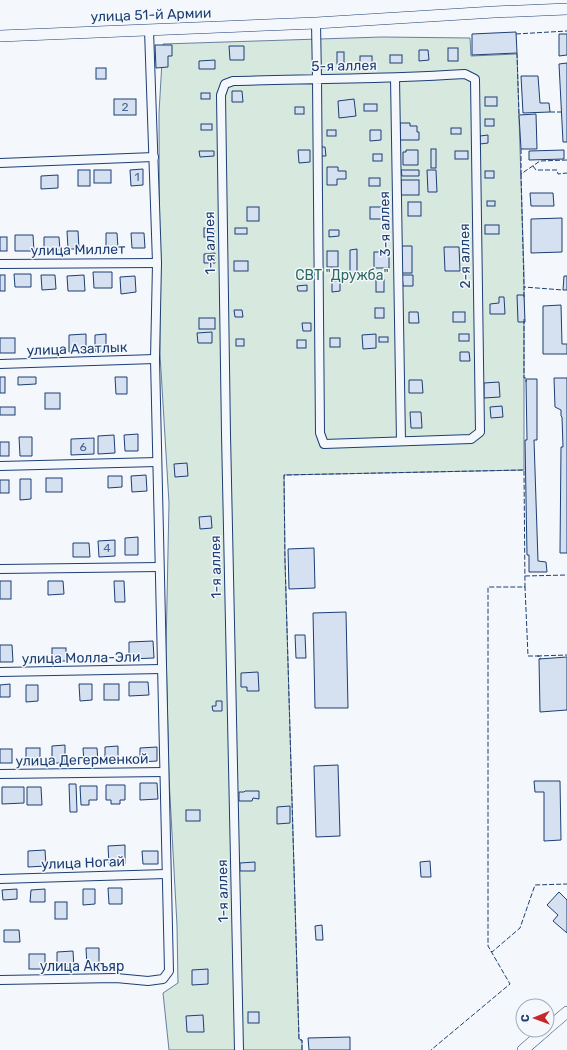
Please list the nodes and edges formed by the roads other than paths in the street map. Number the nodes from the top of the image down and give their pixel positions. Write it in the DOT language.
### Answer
graph roads {
  1 [pos="567,9"];
  2 [pos="316,23"];
  3 [pos="149,30"];
  4 [pos="0,36"];
  5 [pos="465,74"];
  6 [pos="396,78"];
  7 [pos="317,79"];
  8 [pos="225,84"];
  9 [pos="154,157"];
  10 [pos="0,163"];
  11 [pos="157,262"];
  12 [pos="0,264"];
  13 [pos="155,359"];
  14 [pos="0,364"];
  15 [pos="401,441"];
  16 [pos="157,462"];
  17 [pos="0,466"];
  18 [pos="160,567"];
  19 [pos="0,569"];
  20 [pos="162,670"];
  21 [pos="0,672"];
  22 [pos="164,772"];
  23 [pos="0,774"];
  24 [pos="166,874"];
  25 [pos="0,879"];
  26 [pos="0,980"];
  27 [pos="567,1012"];
  28 [pos="555,1023"];
  29 [pos="537,1038"];
  30 [pos="239,1050"];
  31 [pos="523,1050"];
  1 -- 2 [label="main road, улица 51-й Армии"];
  2 -- 3 [label="main road, улица 51-й Армии"];
  2 -- 7 [label="street"];
  3 -- 4 [label="main road, улица 51-й Армии"];
  3 -- 9 [label="street"];
  5 -- 6 [label="street, 5-я аллея"];
  5 -- 15 [label="street, 2-я аллея"];
  6 -- 7 [label="street, 5-я аллея"];
  6 -- 15 [label="street, 3-я аллея"];
  7 -- 8 [label="street, 5-я аллея"];
  7 -- 15 [label="street"];
  8 -- 30 [label="street, 1-я аллея"];
  9 -- 10 [label="street"];
  9 -- 11 [label="street"];
  11 -- 12 [label="street, улица Миллет"];
  11 -- 13 [label="street"];
  13 -- 14 [label="street, улица Азатлык"];
  13 -- 16 [label="street"];
  16 -- 17 [label="street"];
  16 -- 18 [label="street"];
  18 -- 19 [label="street"];
  18 -- 20 [label="street"];
  20 -- 21 [label="street, улица Молла-Эли"];
  20 -- 22 [label="street"];
  22 -- 23 [label="street, улица Дегерменкой"];
  22 -- 24 [label="street"];
  24 -- 25 [label="street, улица Ногай"];
  24 -- 26 [label="street, улица Акъяр"];
  27 -- 28 [label="main road"];
  29 -- 31 [label="main road"];
}
